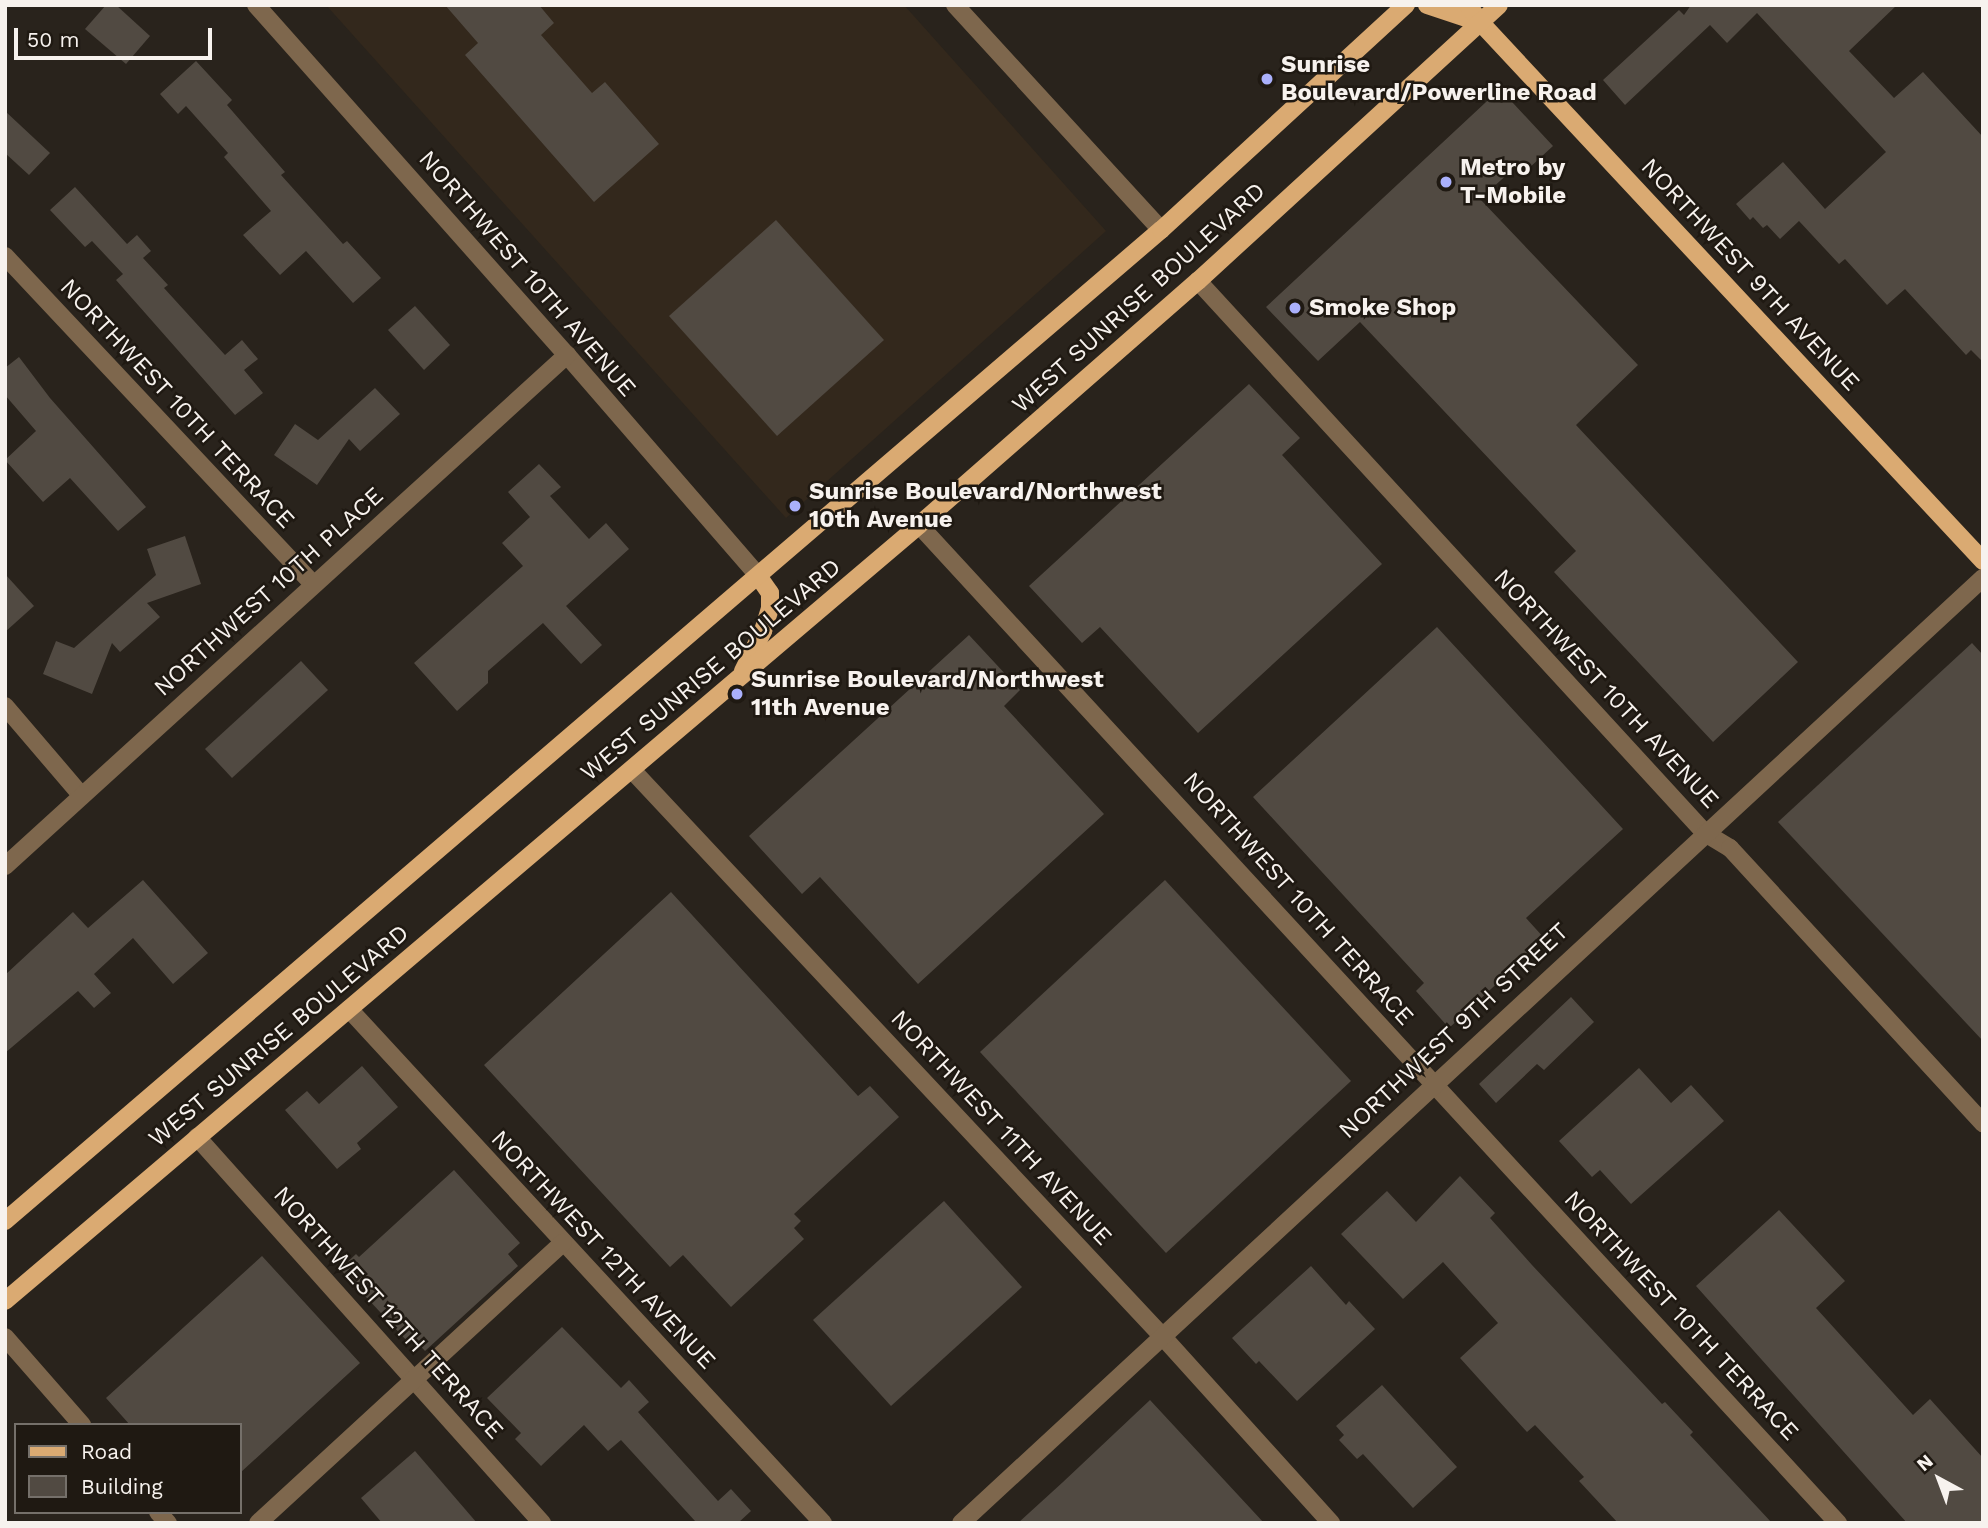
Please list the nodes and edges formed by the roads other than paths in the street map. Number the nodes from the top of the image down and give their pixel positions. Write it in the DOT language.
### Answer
graph roads {
  1 [pos="256,5"];
  2 [pos="955,5"];
  3 [pos="1406,5"];
  4 [pos="1427,5"];
  5 [pos="1468,5"];
  6 [pos="1499,5"];
  7 [pos="1480,23"];
  8 [pos="1161,230"];
  9 [pos="5,256"];
  10 [pos="1198,281"];
  11 [pos="567,355"];
  12 [pos="919,525"];
  13 [pos="1983,561"];
  14 [pos="759,577"];
  15 [pos="1983,578"];
  16 [pos="313,584"];
  17 [pos="738,680"];
  18 [pos="5,706"];
  19 [pos="632,770"];
  20 [pos="82,796"];
  21 [pos="1705,833"];
  22 [pos="5,866"];
  23 [pos="349,1009"];
  24 [pos="1433,1084"];
  25 [pos="1983,1123"];
  26 [pos="197,1137"];
  27 [pos="5,1221"];
  28 [pos="563,1243"];
  29 [pos="5,1301"];
  30 [pos="5,1337"];
  31 [pos="1163,1337"];
  32 [pos="416,1380"];
  33 [pos="80,1423"];
  34 [pos="258,1523"];
  35 [pos="542,1523"];
  36 [pos="823,1523"];
  37 [pos="961,1523"];
  38 [pos="1331,1523"];
  39 [pos="1838,1523"];
  1 -- 11 [label="street, NORTHWEST 10TH AVENUE"];
  2 -- 8 [label="street"];
  3 -- 8 [label="main road, WEST SUNRISE BOULEVARD"];
  4 -- 7 [label="main road, NORTHWEST 9TH AVENUE"];
  5 -- 7 [label="main road, NORTHWEST 9TH AVENUE"];
  6 -- 7 [label="main road, WEST SUNRISE BOULEVARD"];
  7 -- 10 [label="main road, WEST SUNRISE BOULEVARD"];
  7 -- 13 [label="main road, NORTHWEST 9TH AVENUE"];
  8 -- 14 [label="main road, WEST SUNRISE BOULEVARD"];
  9 -- 16 [label="street, NORTHWEST 10TH TERRACE"];
  10 -- 12 [label="main road, WEST SUNRISE BOULEVARD"];
  10 -- 21 [label="street, NORTHWEST 10TH AVENUE"];
  11 -- 14 [label="street, NORTHWEST 10TH AVENUE"];
  11 -- 16 [label="street, NORTHWEST 10TH PLACE"];
  12 -- 17 [label="main road, WEST SUNRISE BOULEVARD"];
  12 -- 24 [label="street, NORTHWEST 10TH TERRACE"];
  14 -- 17 [label="main road"];
  14 -- 27 [label="main road, WEST SUNRISE BOULEVARD"];
  15 -- 21 [label="street, NORTHWEST 9TH STREET"];
  16 -- 20 [label="street, NORTHWEST 10TH PLACE"];
  17 -- 19 [label="main road, WEST SUNRISE BOULEVARD"];
  18 -- 20 [label="street"];
  19 -- 23 [label="main road, WEST SUNRISE BOULEVARD"];
  19 -- 31 [label="street, NORTHWEST 11TH AVENUE"];
  20 -- 22 [label="street, NORTHWEST 10TH PLACE"];
  21 -- 24 [label="street, NORTHWEST 9TH STREET"];
  21 -- 25 [label="street, NORTHWEST 10TH AVENUE"];
  23 -- 26 [label="main road, WEST SUNRISE BOULEVARD"];
  23 -- 28 [label="street, NORTHWEST 12TH AVENUE"];
  24 -- 31 [label="street, NORTHWEST 9TH STREET"];
  24 -- 39 [label="street, NORTHWEST 10TH TERRACE"];
  26 -- 29 [label="main road, WEST SUNRISE BOULEVARD"];
  26 -- 32 [label="street, NORTHWEST 12TH TERRACE"];
  28 -- 32 [label="street"];
  28 -- 36 [label="street, NORTHWEST 12TH AVENUE"];
  30 -- 33 [label="street"];
  31 -- 37 [label="street, NORTHWEST 9TH STREET"];
  31 -- 38 [label="street, NORTHWEST 11TH AVENUE"];
  32 -- 34 [label="street"];
  32 -- 35 [label="street, NORTHWEST 12TH TERRACE"];
}
